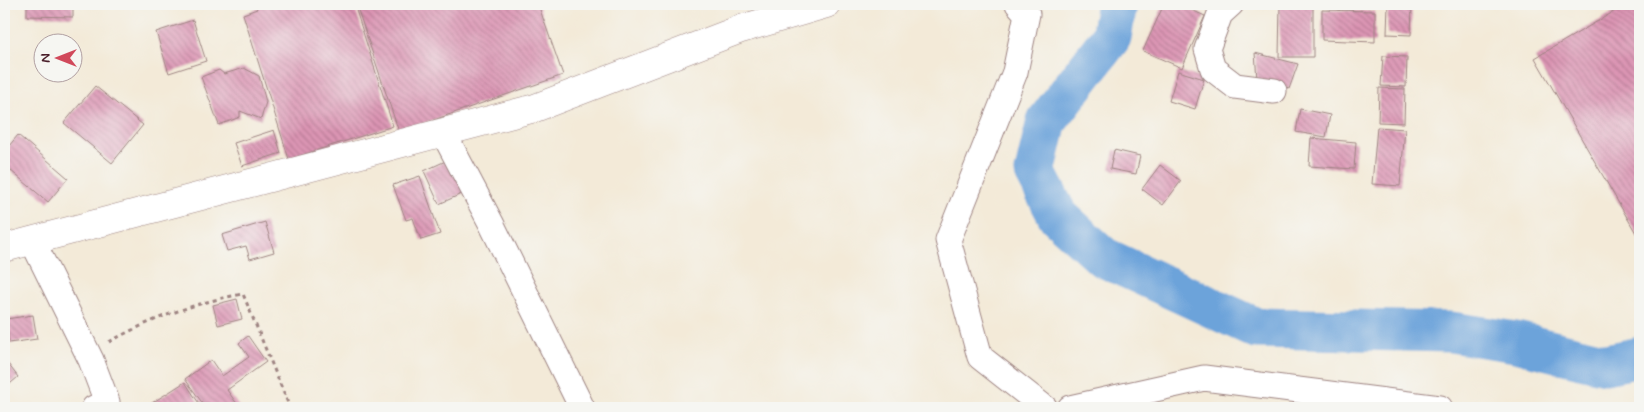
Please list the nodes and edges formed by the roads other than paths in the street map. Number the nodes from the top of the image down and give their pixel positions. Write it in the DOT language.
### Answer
graph roads {
  1 [pos="826,4"];
  2 [pos="1018,4"];
  3 [pos="1231,4"];
  4 [pos="1274,91"];
  5 [pos="443,132"];
  6 [pos="32,240"];
  7 [pos="4,248"];
  8 [pos="94,408"];
  9 [pos="582,408"];
  10 [pos="1045,408"];
  11 [pos="1070,408"];
  12 [pos="1440,408"];
  1 -- 5 [label="street"];
  2 -- 10 [label="street"];
  3 -- 4 [label="street"];
  5 -- 6 [label="street"];
  5 -- 9 [label="street"];
  6 -- 7 [label="street"];
  6 -- 8 [label="street"];
  11 -- 12 [label="street"];
}
